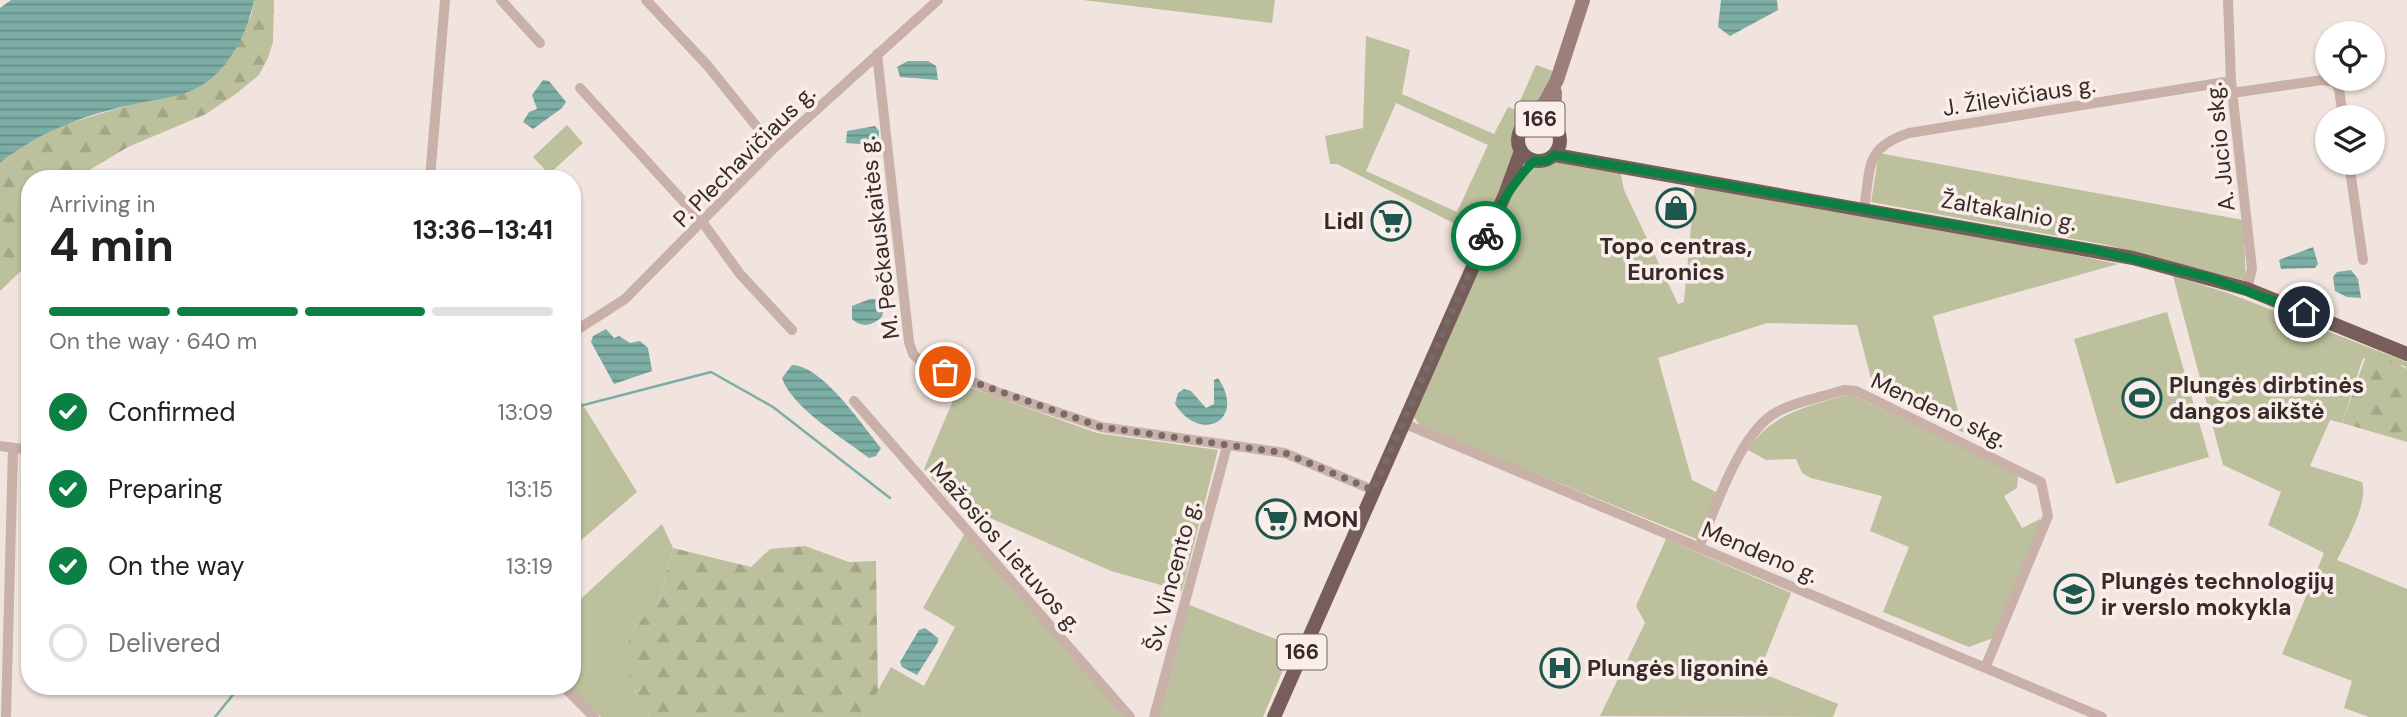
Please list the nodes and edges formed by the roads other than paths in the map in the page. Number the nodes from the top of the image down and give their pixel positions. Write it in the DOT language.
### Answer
graph roads {
  1 [pos="445,0"];
  2 [pos="501,0"];
  3 [pos="646,0"];
  4 [pos="938,0"];
  5 [pos="1583,0"];
  6 [pos="2228,0"];
  7 [pos="540,43"];
  8 [pos="877,54"];
  9 [pos="1557,80"];
  10 [pos="2231,82"];
  11 [pos="580,88"];
  12 [pos="2232,93"];
  13 [pos="2341,105"];
  14 [pos="1536,119"];
  15 [pos="1553,125"];
  16 [pos="774,148"];
  17 [pos="1558,148"];
  18 [pos="1521,151"];
  19 [pos="1534,161"];
  20 [pos="431,170"];
  21 [pos="2351,175"];
  22 [pos="1506,192"];
  23 [pos="1864,209"];
  24 [pos="703,223"];
  25 [pos="2363,260"];
  26 [pos="2247,289"];
  27 [pos="581,327"];
  28 [pos="792,330"];
  29 [pos="2407,354"];
  30 [pos="854,401"];
  31 [pos="1403,423"];
  32 [pos="0,446"];
  33 [pos="1227,446"];
  34 [pos="13,448"];
  35 [pos="21,449"];
  36 [pos="1373,490"];
  37 [pos="5,529"];
  38 [pos="1699,547"];
  39 [pos="1985,668"];
  40 [pos="572,695"];
  41 [pos="6,717"];
  42 [pos="594,717"];
  43 [pos="1130,717"];
  44 [pos="1154,717"];
  45 [pos="1274,717"];
  46 [pos="2102,717"];
  1 -- 20 [label="street"];
  2 -- 7 [label="street"];
  3 -- 16 [label="street"];
  4 -- 8 [label="street, P. Plechavičiaus g."];
  5 -- 9 [label="main road"];
  6 -- 10 [label="street, A. Jucio skg."];
  8 -- 16 [label="street, P. Plechavičiaus g."];
  8 -- 33 [label="street, M. Pečkauskaitės g."];
  9 -- 14 [label="main road"];
  9 -- 15 [label="main road"];
  10 -- 12 [label="street, A. Jucio skg."];
  10 -- 23 [label="street, J. Žilevičiaus g."];
  11 -- 24 [label="street"];
  12 -- 13 [label="street"];
  12 -- 26 [label="street, A. Jucio skg."];
  14 -- 15 [label="main road, 166"];
  14 -- 18 [label="main road, 166"];
  15 -- 17 [label="main road, 166"];
  16 -- 24 [label="street, P. Plechavičiaus g."];
  17 -- 19 [label="main road, 166"];
  17 -- 23 [label="main road, Žaltakalnio g. / 166"];
  18 -- 19 [label="main road, 166"];
  18 -- 22 [label="main road, 166"];
  19 -- 22 [label="main road, 166"];
  21 -- 25 [label="street"];
  22 -- 31 [label="main road, 166"];
  23 -- 26 [label="main road, Žaltakalnio g. / 166"];
  24 -- 27 [label="street, P. Plechavičiaus g."];
  24 -- 28 [label="street"];
  26 -- 29 [label="main road, Žaltakalnio g. / 166"];
  30 -- 43 [label="street, Mažosios Lietuvos g."];
  31 -- 36 [label="main road, 166"];
  31 -- 38 [label="street, Mendeno g."];
  32 -- 34 [label="street"];
  33 -- 36 [label="street, M. Pečkauskaitės g."];
  33 -- 44 [label="street, Šv. Vincento g."];
  34 -- 35 [label="street"];
  34 -- 37 [label="street"];
  36 -- 45 [label="main road, 166"];
  37 -- 41 [label="street"];
  38 -- 39 [label="street, Mendeno g."];
  38 -- 39 [label="street, Mendeno skg."];
  39 -- 46 [label="street, Mendeno g."];
  40 -- 42 [label="street"];
}
